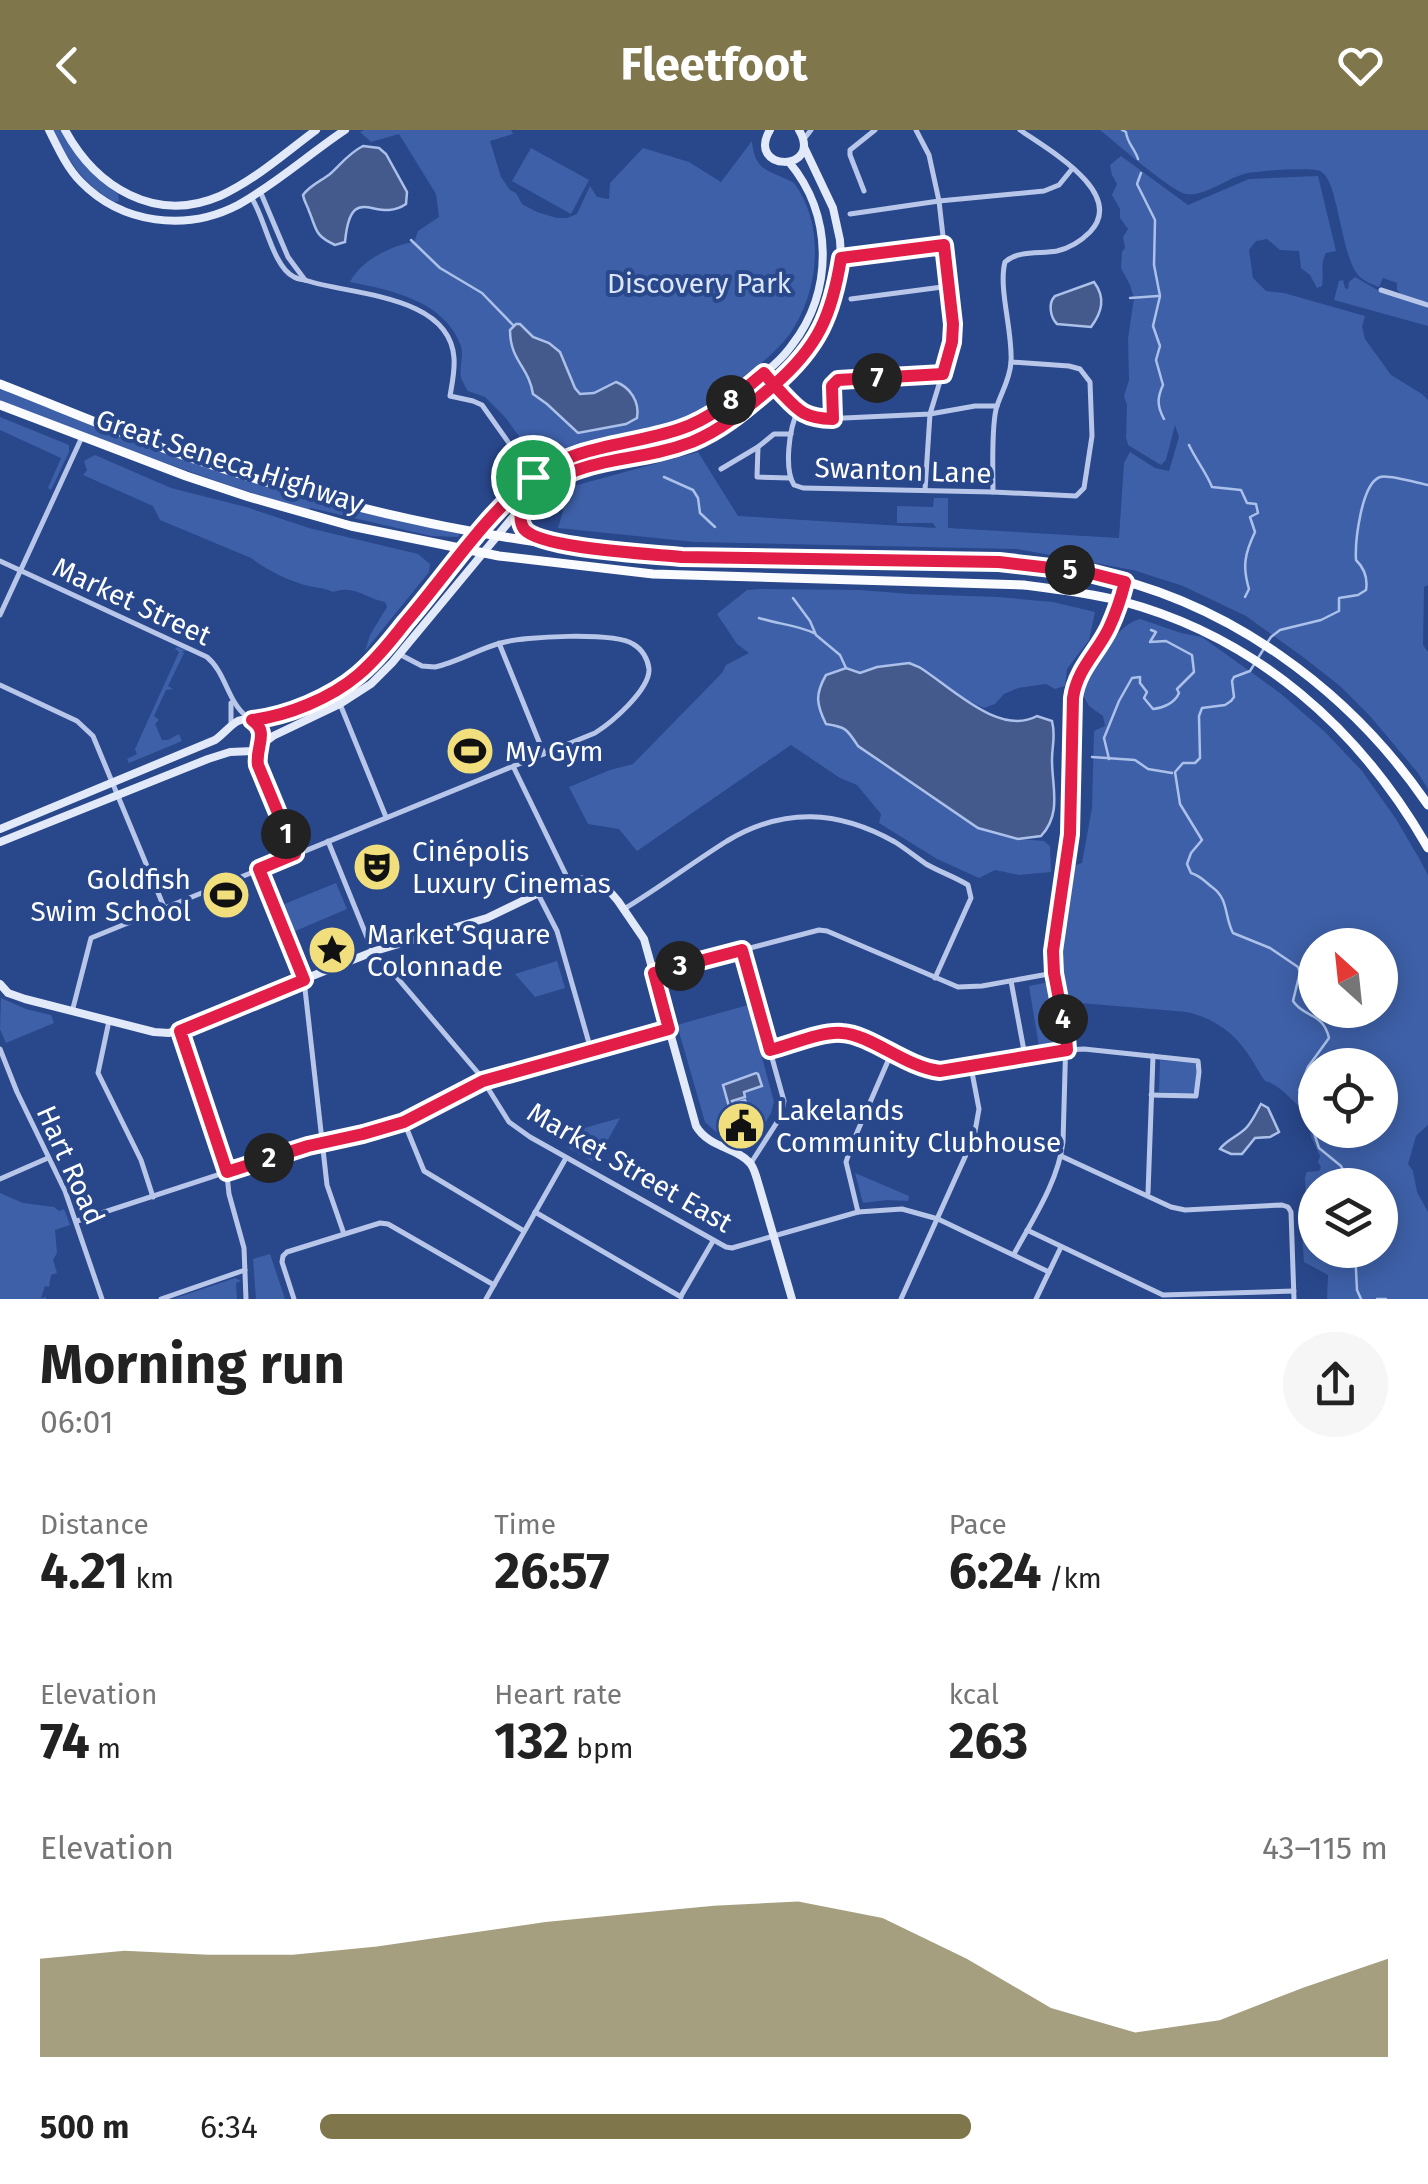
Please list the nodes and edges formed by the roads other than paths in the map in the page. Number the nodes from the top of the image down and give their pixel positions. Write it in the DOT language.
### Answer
graph roads {
  1 [pos="49,130"];
  2 [pos="65,130"];
  3 [pos="316,130"];
  4 [pos="345,130"];
  5 [pos="760,130"];
  6 [pos="770,130"];
  7 [pos="812,130"];
  8 [pos="874,130"];
  9 [pos="916,130"];
  10 [pos="1020,130"];
  11 [pos="802,138"];
  12 [pos="765,141"];
  13 [pos="789,162"];
  14 [pos="1072,168"];
  15 [pos="864,191"];
  16 [pos="256,194"];
  17 [pos="939,201"];
  18 [pos="850,214"];
  19 [pos="944,245"];
  20 [pos="841,258"];
  21 [pos="950,286"];
  22 [pos="1381,290"];
  23 [pos="851,299"];
  24 [pos="1428,305"];
  25 [pos="1011,362"];
  26 [pos="764,373"];
  27 [pos="943,374"];
  28 [pos="0,384"];
  29 [pos="774,385"];
  30 [pos="0,405"];
  31 [pos="997,406"];
  32 [pos="798,411"];
  33 [pos="930,414"];
  34 [pos="833,419"];
  35 [pos="791,434"];
  36 [pos="82,437"];
  37 [pos="758,447"];
  38 [pos="721,469"];
  39 [pos="533,477"];
  40 [pos="790,478"];
  41 [pos="925,490"];
  42 [pos="993,492"];
  43 [pos="522,506"];
  44 [pos="477,533"];
  45 [pos="497,536"];
  46 [pos="574,546"];
  47 [pos="464,548"];
  48 [pos="482,552"];
  49 [pos="0,561"];
  50 [pos="20,570"];
  51 [pos="1125,582"];
  52 [pos="1120,601"];
  53 [pos="0,615"];
  54 [pos="407,644"];
  55 [pos="498,644"];
  56 [pos="399,654"];
  57 [pos="416,663"];
  58 [pos="0,685"];
  59 [pos="230,695"];
  60 [pos="340,704"];
  61 [pos="252,720"];
  62 [pos="230,730"];
  63 [pos="259,746"];
  64 [pos="244,752"];
  65 [pos="544,754"];
  66 [pos="514,766"];
  67 [pos="261,771"];
  68 [pos="113,782"];
  69 [pos="118,795"];
  70 [pos="1428,805"];
  71 [pos="386,817"];
  72 [pos="0,829"];
  73 [pos="328,841"];
  74 [pos="0,842"];
  75 [pos="1428,848"];
  76 [pos="295,854"];
  77 [pos="259,869"];
  78 [pos="568,879"];
  79 [pos="538,894"];
  80 [pos="164,908"];
  81 [pos="624,909"];
  82 [pos="742,950"];
  83 [pos="375,951"];
  84 [pos="654,973"];
  85 [pos="1054,973"];
  86 [pos="934,978"];
  87 [pos="304,980"];
  88 [pos="1011,981"];
  89 [pos="1,988"];
  90 [pos="72,1012"];
  91 [pos="109,1021"];
  92 [pos="669,1029"];
  93 [pos="180,1031"];
  94 [pos="0,1049"];
  95 [pos="591,1050"];
  96 [pos="770,1050"];
  97 [pos="1067,1050"];
  98 [pos="891,1054"];
  99 [pos="1152,1056"];
  100 [pos="1025,1057"];
  101 [pos="971,1067"];
  102 [pos="483,1081"];
  103 [pos="1151,1095"];
  104 [pos="404,1122"];
  105 [pos="322,1143"];
  106 [pos="1061,1156"];
  107 [pos="49,1158"];
  108 [pos="566,1158"];
  109 [pos="750,1164"];
  110 [pos="227,1172"];
  111 [pos="0,1179"];
  112 [pos="1148,1195"];
  113 [pos="153,1197"];
  114 [pos="535,1212"];
  115 [pos="858,1212"];
  116 [pos="938,1219"];
  117 [pos="77,1222"];
  118 [pos="1027,1230"];
  119 [pos="524,1231"];
  120 [pos="344,1234"];
  121 [pos="774,1237"];
  122 [pos="713,1241"];
  123 [pos="1061,1246"];
  124 [pos="1014,1254"];
  125 [pos="245,1270"];
  126 [pos="1049,1272"];
  127 [pos="494,1285"];
  128 [pos="1294,1295"];
  129 [pos="680,1298"];
  130 [pos="102,1299"];
  131 [pos="161,1299"];
  132 [pos="246,1299"];
  133 [pos="294,1299"];
  134 [pos="486,1299"];
  135 [pos="792,1299"];
  136 [pos="901,1299"];
  137 [pos="1036,1299"];
  1 -- 16 [label="street"];
  2 -- 3 [label="street"];
  4 -- 16 [label="street"];
  5 -- 12 [label="street"];
  6 -- 12 [label="street"];
  7 -- 11 [label="street"];
  8 -- 15 [label="street"];
  9 -- 17 [label="street"];
  10 -- 14 [label="street"];
  11 -- 13 [label="street"];
  11 -- 20 [label="street"];
  12 -- 13 [label="street"];
  13 -- 26 [label="street"];
  14 -- 17 [label="street"];
  14 -- 25 [label="street"];
  16 -- 39 [label="street"];
  17 -- 18 [label="street"];
  17 -- 19 [label="street"];
  19 -- 20 [label="street"];
  19 -- 21 [label="street"];
  20 -- 29 [label="street"];
  21 -- 23 [label="street"];
  21 -- 27 [label="street"];
  22 -- 24 [label="street"];
  25 -- 31 [label="street"];
  25 -- 42 [label="street, Swanton Lane"];
  26 -- 29 [label="street"];
  26 -- 39 [label="street"];
  27 -- 33 [label="street"];
  27 -- 34 [label="street"];
  28 -- 44 [label="main road, Great Seneca Highway"];
  29 -- 32 [label="street"];
  29 -- 43 [label="street"];
  30 -- 36 [label="main road, Great Seneca Highway"];
  31 -- 33 [label="street"];
  31 -- 42 [label="street"];
  32 -- 34 [label="street"];
  32 -- 35 [label="street, Swanton Lane"];
  33 -- 34 [label="street"];
  33 -- 41 [label="street"];
  35 -- 37 [label="street"];
  35 -- 40 [label="street, Swanton Lane"];
  36 -- 47 [label="main road, Great Seneca Highway"];
  36 -- 50 [label="street"];
  37 -- 38 [label="street"];
  37 -- 40 [label="street"];
  39 -- 44 [label="street"];
  40 -- 41 [label="street, Swanton Lane"];
  41 -- 42 [label="street, Swanton Lane"];
  43 -- 45 [label="street"];
  43 -- 46 [label="main road"];
  44 -- 45 [label="main road, Great Seneca Highway"];
  44 -- 47 [label="street"];
  45 -- 46 [label="main road, Great Seneca Highway"];
  45 -- 48 [label="street"];
  46 -- 51 [label="main road, Great Seneca Highway"];
  47 -- 48 [label="main road, Great Seneca Highway"];
  47 -- 61 [label="street"];
  48 -- 52 [label="main road, Great Seneca Highway"];
  48 -- 54 [label="street"];
  49 -- 50 [label="street, Market Street"];
  50 -- 53 [label="street"];
  50 -- 59 [label="street, Market Street"];
  51 -- 52 [label="street"];
  51 -- 70 [label="main road, Great Seneca Highway"];
  52 -- 75 [label="main road, Great Seneca Highway"];
  52 -- 85 [label="street"];
  54 -- 56 [label="street"];
  54 -- 57 [label="street"];
  55 -- 57 [label="street"];
  55 -- 65 [label="street"];
  55 -- 65 [label="street"];
  56 -- 57 [label="street"];
  56 -- 60 [label="street"];
  58 -- 68 [label="street"];
  59 -- 61 [label="street, Market Street"];
  59 -- 62 [label="street"];
  60 -- 63 [label="street"];
  60 -- 71 [label="street"];
  61 -- 62 [label="street"];
  61 -- 63 [label="street"];
  62 -- 64 [label="street"];
  62 -- 68 [label="street"];
  63 -- 64 [label="street"];
  63 -- 67 [label="street"];
  64 -- 67 [label="street"];
  64 -- 69 [label="street"];
  65 -- 66 [label="street"];
  66 -- 71 [label="street"];
  66 -- 78 [label="street"];
  67 -- 76 [label="street"];
  68 -- 69 [label="street"];
  68 -- 72 [label="street"];
  69 -- 74 [label="street"];
  69 -- 80 [label="street"];
  71 -- 73 [label="street"];
  73 -- 76 [label="street"];
  73 -- 83 [label="street, Market Street East"];
  76 -- 77 [label="street"];
  77 -- 80 [label="street"];
  77 -- 87 [label="street"];
  78 -- 79 [label="street"];
  78 -- 81 [label="street"];
  79 -- 83 [label="street"];
  79 -- 95 [label="street"];
  80 -- 90 [label="street"];
  81 -- 84 [label="street"];
  81 -- 86 [label="street"];
  82 -- 84 [label="street"];
  82 -- 86 [label="street"];
  82 -- 96 [label="street"];
  83 -- 87 [label="street"];
  83 -- 102 [label="street, Market Street East"];
  84 -- 92 [label="street"];
  85 -- 88 [label="street"];
  85 -- 97 [label="street"];
  86 -- 88 [label="street"];
  87 -- 93 [label="street"];
  87 -- 105 [label="street"];
  88 -- 100 [label="street"];
  89 -- 90 [label="street"];
  90 -- 91 [label="street"];
  91 -- 93 [label="street"];
  91 -- 113 [label="street"];
  92 -- 95 [label="street"];
  92 -- 109 [label="street"];
  93 -- 110 [label="street"];
  94 -- 107 [label="street, Hart Road"];
  95 -- 102 [label="street"];
  96 -- 98 [label="street"];
  96 -- 109 [label="street"];
  97 -- 99 [label="street"];
  97 -- 100 [label="street"];
  97 -- 106 [label="street"];
  98 -- 101 [label="street"];
  98 -- 115 [label="street"];
  99 -- 103 [label="street"];
  99 -- 103 [label="street"];
  100 -- 101 [label="street"];
  101 -- 116 [label="street"];
  102 -- 104 [label="street"];
  102 -- 108 [label="street, Market Street East"];
  103 -- 112 [label="street"];
  104 -- 105 [label="street"];
  104 -- 119 [label="street"];
  105 -- 110 [label="street"];
  105 -- 120 [label="street"];
  106 -- 112 [label="street"];
  106 -- 118 [label="street"];
  107 -- 111 [label="street"];
  107 -- 117 [label="street, Hart Road"];
  108 -- 114 [label="street"];
  108 -- 122 [label="street, Market Street East"];
  109 -- 121 [label="street"];
  110 -- 113 [label="street"];
  110 -- 125 [label="street"];
  112 -- 128 [label="street"];
  113 -- 117 [label="street"];
  114 -- 119 [label="street"];
  114 -- 129 [label="street"];
  115 -- 116 [label="street, Market Street East"];
  115 -- 121 [label="street, Market Street East"];
  116 -- 124 [label="street, Market Street East"];
  116 -- 136 [label="street"];
  117 -- 130 [label="street, Hart Road"];
  118 -- 123 [label="street"];
  118 -- 124 [label="street"];
  119 -- 127 [label="street"];
  120 -- 127 [label="street"];
  120 -- 133 [label="street"];
  121 -- 122 [label="street, Market Street East"];
  121 -- 135 [label="street"];
  122 -- 129 [label="street"];
  123 -- 126 [label="street"];
  123 -- 128 [label="street"];
  124 -- 126 [label="street, Market Street East"];
  125 -- 131 [label="street"];
  125 -- 132 [label="street"];
  126 -- 137 [label="street"];
  127 -- 134 [label="street"];
}
